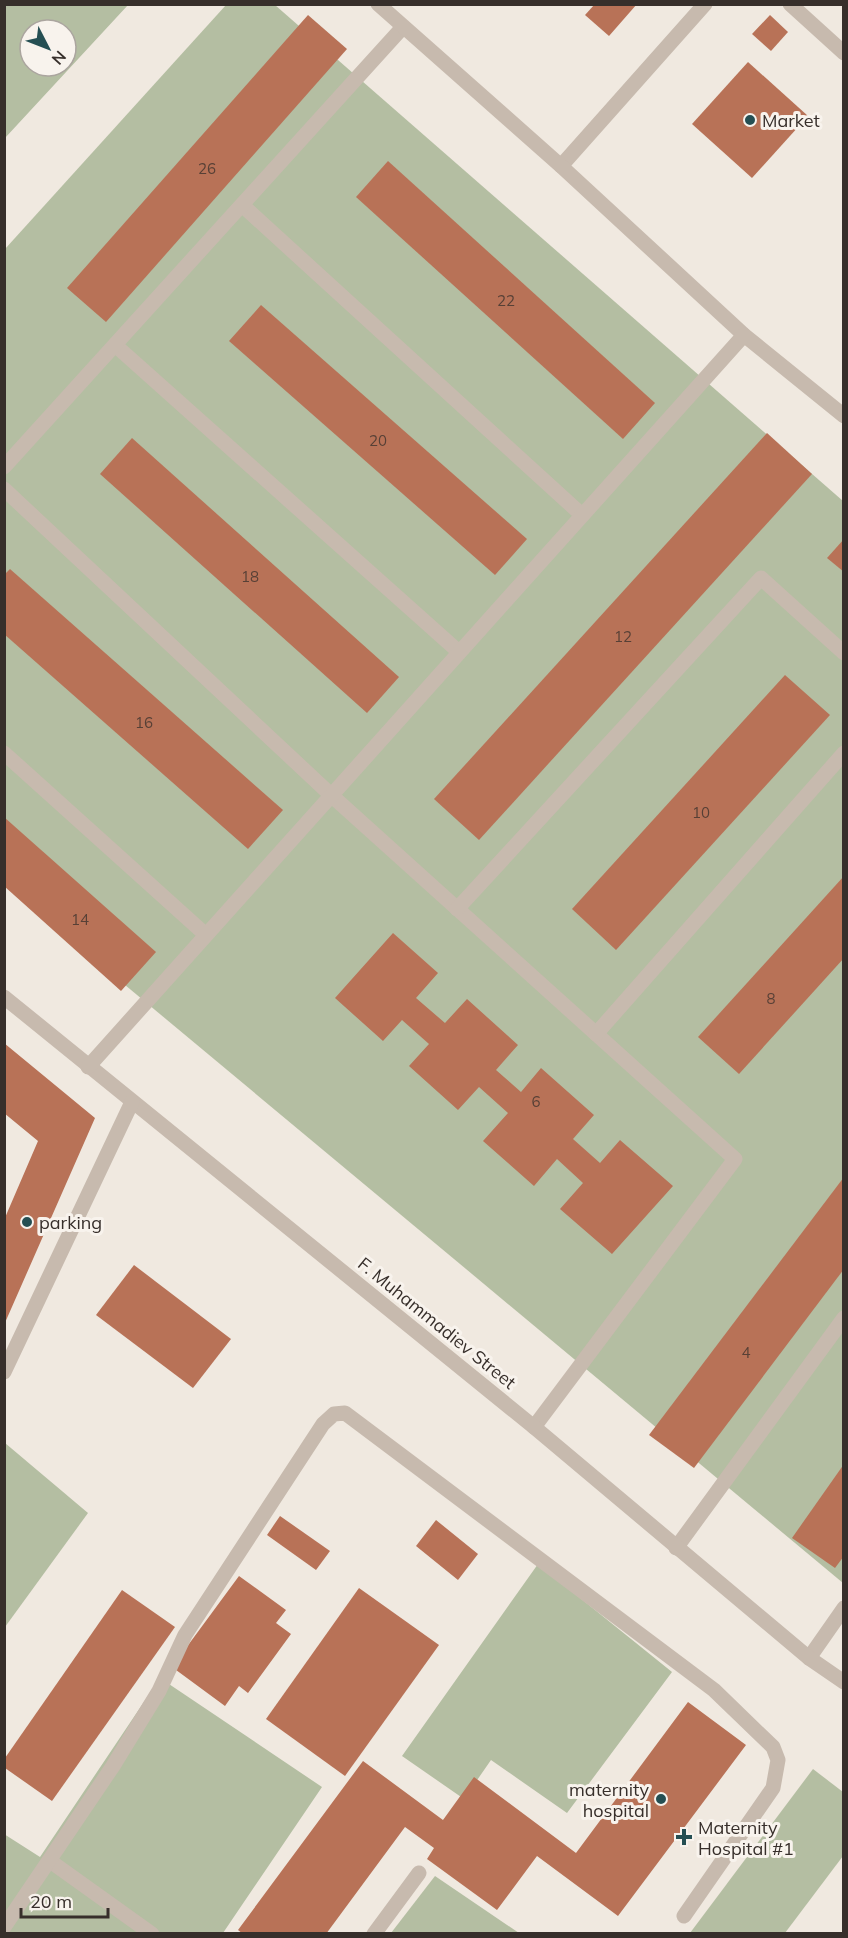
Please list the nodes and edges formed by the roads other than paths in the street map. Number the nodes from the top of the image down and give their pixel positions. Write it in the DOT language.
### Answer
graph roads {
  1 [pos="378,4"];
  2 [pos="705,4"];
  3 [pos="790,4"];
  4 [pos="403,27"];
  5 [pos="843,53"];
  6 [pos="561,166"];
  7 [pos="242,205"];
  8 [pos="744,335"];
  9 [pos="115,345"];
  10 [pos="843,416"];
  11 [pos="4,467"];
  12 [pos="4,489"];
  13 [pos="582,515"];
  14 [pos="459,652"];
  15 [pos="843,653"];
  16 [pos="4,753"];
  17 [pos="843,753"];
  18 [pos="331,795"];
  19 [pos="457,909"];
  20 [pos="206,935"];
  21 [pos="4,997"];
  22 [pos="596,1034"];
  23 [pos="88,1066"];
  24 [pos="132,1102"];
  25 [pos="843,1318"];
  26 [pos="4,1372"];
  27 [pos="534,1426"];
  28 [pos="676,1548"];
  29 [pos="843,1608"];
  30 [pos="809,1658"];
  31 [pos="843,1682"];
  32 [pos="50,1861"];
  33 [pos="419,1873"];
  34 [pos="684,1916"];
  35 [pos="4,1927"];
  36 [pos="152,1934"];
  37 [pos="374,1934"];
  1 -- 4 [label="street"];
  2 -- 6 [label="street"];
  3 -- 5 [label="street"];
  4 -- 6 [label="street"];
  4 -- 7 [label="street"];
  6 -- 8 [label="street"];
  7 -- 9 [label="street"];
  7 -- 13 [label="street"];
  8 -- 10 [label="street"];
  8 -- 13 [label="street"];
  9 -- 11 [label="street"];
  9 -- 14 [label="street"];
  12 -- 18 [label="street"];
  13 -- 14 [label="street"];
  14 -- 18 [label="street"];
  15 -- 19 [label="street"];
  16 -- 20 [label="street"];
  17 -- 22 [label="street"];
  18 -- 19 [label="street"];
  18 -- 20 [label="street"];
  19 -- 22 [label="street"];
  20 -- 23 [label="street"];
  21 -- 23 [label="street, F. Muhammadiev Street"];
  22 -- 27 [label="street"];
  23 -- 24 [label="street, F. Muhammadiev Street"];
  24 -- 26 [label="street"];
  24 -- 27 [label="street, F. Muhammadiev Street"];
  25 -- 28 [label="street"];
  27 -- 28 [label="street, F. Muhammadiev Street"];
  28 -- 30 [label="street, F. Muhammadiev Street"];
  29 -- 30 [label="street"];
  30 -- 31 [label="street, F. Muhammadiev Street"];
  32 -- 34 [label="street"];
  32 -- 35 [label="street"];
  32 -- 36 [label="street"];
  33 -- 37 [label="street"];
}
